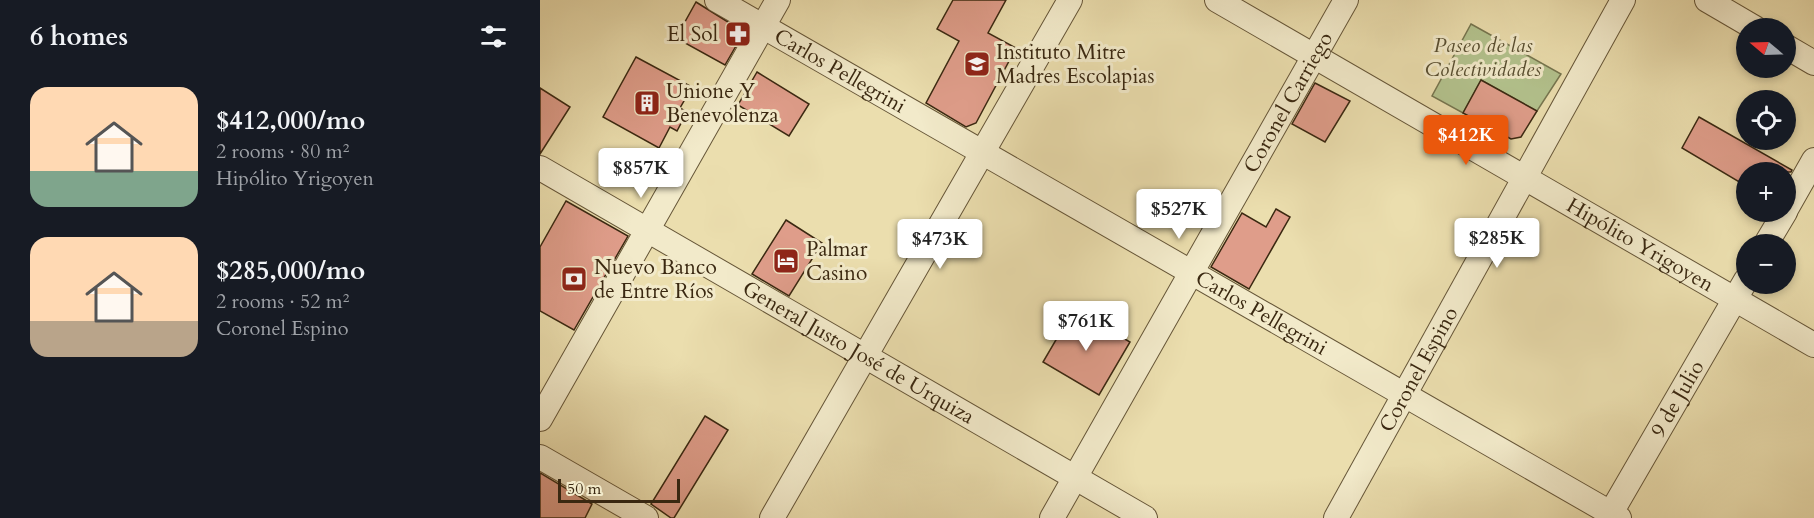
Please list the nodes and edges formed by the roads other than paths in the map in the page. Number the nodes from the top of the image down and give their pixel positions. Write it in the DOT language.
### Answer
graph roads {
  1 [pos="717,0"];
  2 [pos="778,0"];
  3 [pos="1070,0"];
  4 [pos="1217,0"];
  5 [pos="1346,0"];
  6 [pos="1623,0"];
  7 [pos="1707,0"];
  8 [pos="1738,18"];
  9 [pos="763,26"];
  10 [pos="1796,52"];
  11 [pos="1314,57"];
  12 [pos="1814,63"];
  13 [pos="984,153"];
  14 [pos="1814,160"];
  15 [pos="540,168"];
  16 [pos="1525,176"];
  17 [pos="1796,192"];
  18 [pos="648,230"];
  19 [pos="1191,272"];
  20 [pos="1736,288"];
  21 [pos="1738,294"];
  22 [pos="1745,294"];
  23 [pos="1814,345"];
  24 [pos="865,356"];
  25 [pos="1404,394"];
  26 [pos="540,419"];
  27 [pos="540,457"];
  28 [pos="1075,477"];
  29 [pos="1613,516"];
  30 [pos="646,518"];
  31 [pos="772,518"];
  32 [pos="1052,518"];
  33 [pos="1145,518"];
  34 [pos="1336,518"];
  1 -- 9 [label="street, Carlos Pellegrini"];
  2 -- 9 [label="street"];
  3 -- 13 [label="street"];
  4 -- 11 [label="street, Hipólito Yrigoyen"];
  5 -- 11 [label="street, Coronel Carriego"];
  6 -- 16 [label="street, Coronel Espino"];
  7 -- 8 [label="street"];
  9 -- 13 [label="street, Carlos Pellegrini"];
  9 -- 18 [label="street"];
  10 -- 12 [label="street"];
  11 -- 16 [label="street, Hipólito Yrigoyen"];
  11 -- 19 [label="street, Coronel Carriego"];
  13 -- 19 [label="street, Carlos Pellegrini"];
  13 -- 24 [label="street"];
  14 -- 17 [label="street"];
  15 -- 18 [label="street, General Justo José de Urquiza"];
  16 -- 20 [label="street, Hipólito Yrigoyen"];
  16 -- 25 [label="street, Coronel Espino"];
  18 -- 24 [label="street, General Justo José de Urquiza"];
  18 -- 26 [label="street"];
  19 -- 25 [label="street, Carlos Pellegrini"];
  19 -- 28 [label="street, Coronel Carriego"];
  21 -- 29 [label="street, 9 de Julio"];
  22 -- 23 [label="street, Hipólito Yrigoyen"];
  24 -- 28 [label="street, General Justo José de Urquiza"];
  24 -- 31 [label="street"];
  25 -- 29 [label="street, Carlos Pellegrini"];
  25 -- 34 [label="street, Coronel Espino"];
  27 -- 30 [label="street"];
  28 -- 32 [label="street, Coronel Carriego"];
  28 -- 33 [label="street, General Justo José de Urquiza"];
}
